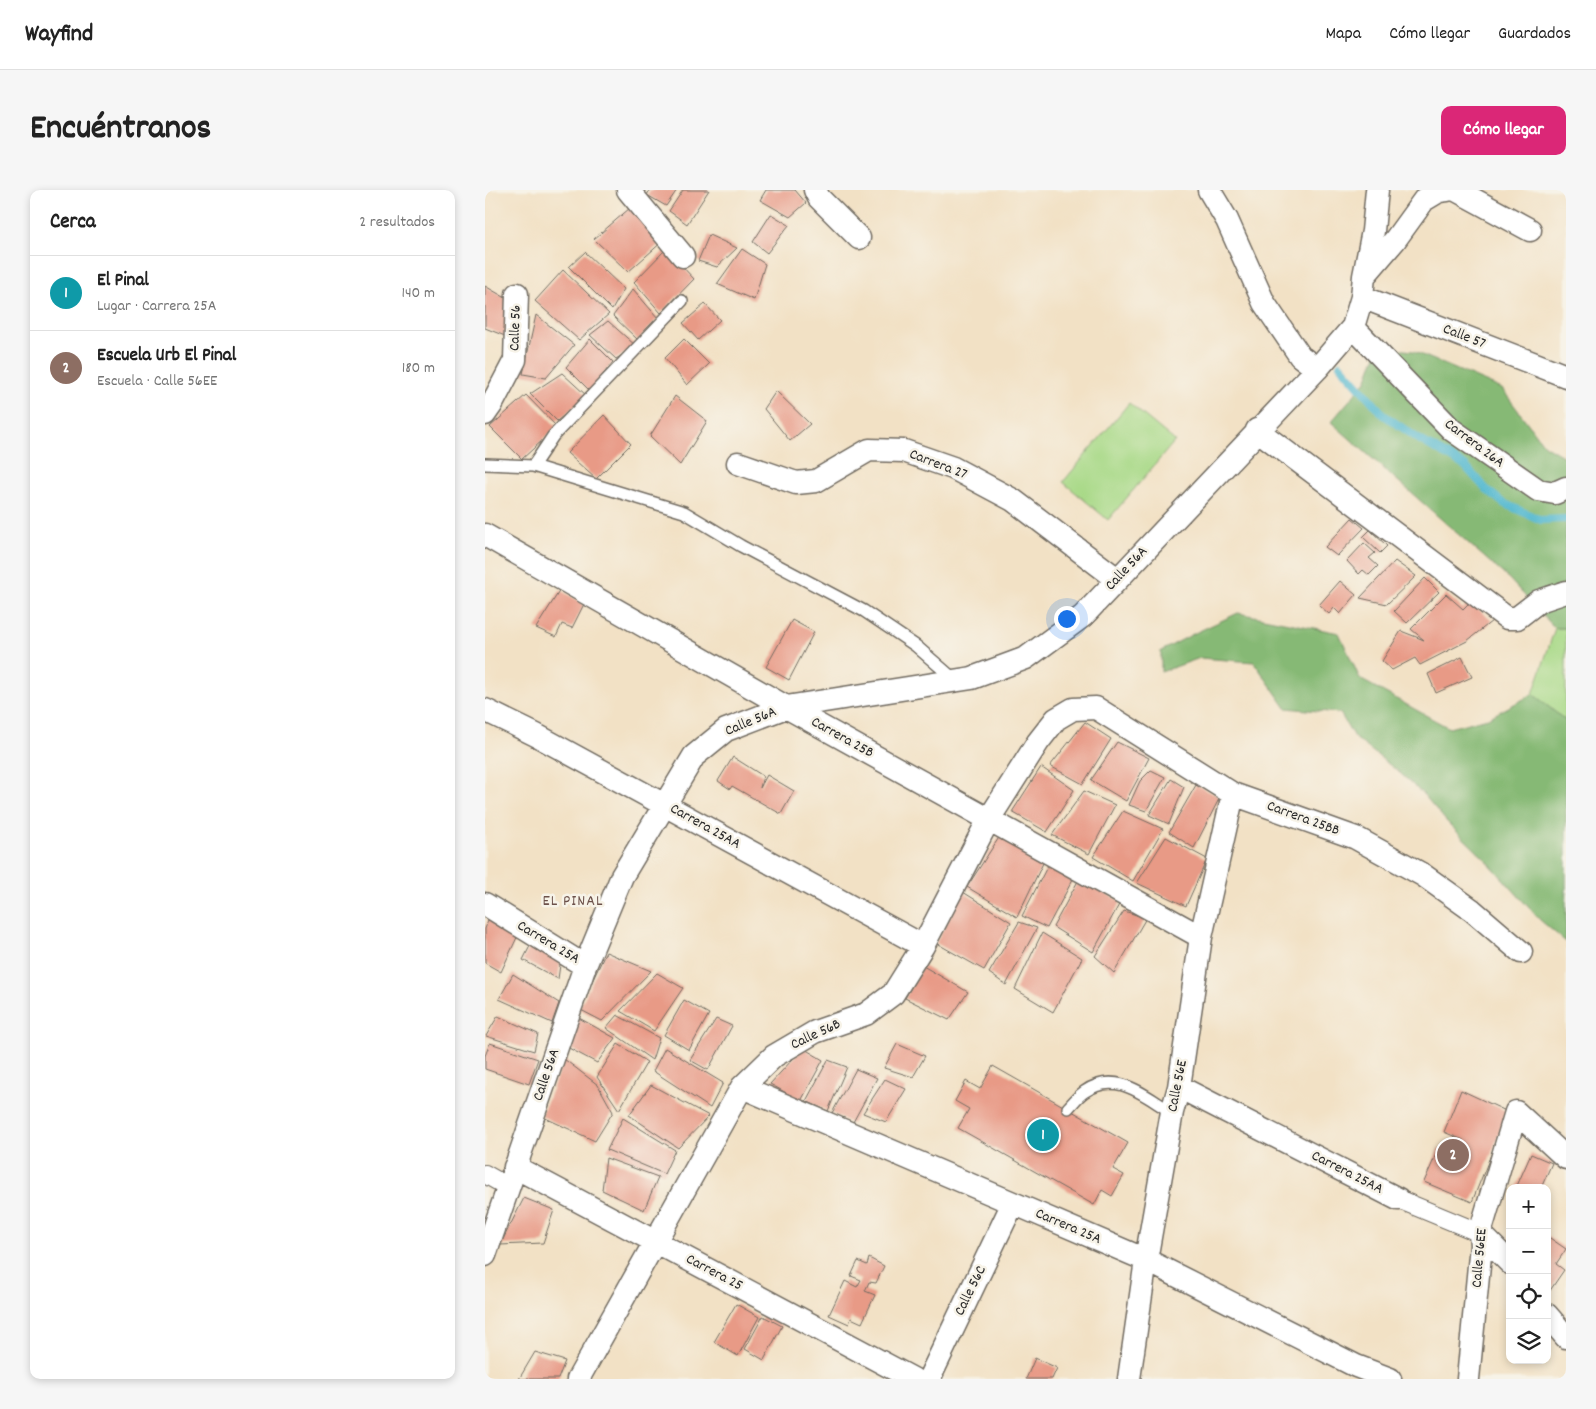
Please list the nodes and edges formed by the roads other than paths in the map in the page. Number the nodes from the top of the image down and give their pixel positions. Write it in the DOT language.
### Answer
graph roads {
  1 [pos="628,190"];
  2 [pos="815,190"];
  3 [pos="1209,190"];
  4 [pos="1377,190"];
  5 [pos="1447,190"];
  6 [pos="1530,230"];
  7 [pos="859,238"];
  8 [pos="683,256"];
  9 [pos="1363,287"];
  10 [pos="517,294"];
  11 [pos="682,301"];
  12 [pos="1353,327"];
  13 [pos="1317,369"];
  14 [pos="1566,376"];
  15 [pos="485,414"];
  16 [pos="1257,430"];
  17 [pos="739,463"];
  18 [pos="485,464"];
  19 [pos="533,466"];
  20 [pos="1566,488"];
  21 [pos="485,535"];
  22 [pos="1117,579"];
  23 [pos="1566,592"];
  24 [pos="955,681"];
  25 [pos="786,707"];
  26 [pos="1073,709"];
  27 [pos="485,710"];
  28 [pos="1233,794"];
  29 [pos="664,805"];
  30 [pos="989,820"];
  31 [pos="485,904"];
  32 [pos="1201,937"];
  33 [pos="923,946"];
  34 [pos="1521,952"];
  35 [pos="585,966"];
  36 [pos="742,1087"];
  37 [pos="1179,1087"];
  38 [pos="1067,1108"];
  39 [pos="1173,1112"];
  40 [pos="1566,1158"];
  41 [pos="485,1174"];
  42 [pos="512,1177"];
  43 [pos="1398,1199"];
  44 [pos="1013,1203"];
  45 [pos="1480,1233"];
  46 [pos="655,1242"];
  47 [pos="485,1255"];
  48 [pos="1506,1259"];
  49 [pos="1146,1260"];
  50 [pos="1550,1319"];
  51 [pos="1566,1337"];
  52 [pos="578,1379"];
  53 [pos="913,1379"];
  54 [pos="929,1379"];
  55 [pos="1129,1379"];
  56 [pos="1390,1379"];
  57 [pos="1468,1379"];
  1 -- 8 [label="street"];
  2 -- 7 [label="street"];
  3 -- 13 [label="street"];
  4 -- 9 [label="street"];
  5 -- 6 [label="street"];
  5 -- 9 [label="street"];
  9 -- 12 [label="street"];
  9 -- 14 [label="street, Calle 57"];
  10 -- 15 [label="street, Calle 56"];
  11 -- 19 [label="lane"];
  12 -- 13 [label="street"];
  12 -- 20 [label="street, Carrera 26A"];
  13 -- 16 [label="street, Calle 56A"];
  16 -- 22 [label="street, Calle 56A"];
  16 -- 23 [label="street"];
  17 -- 22 [label="street, Carrera 27"];
  18 -- 19 [label="lane"];
  19 -- 24 [label="lane"];
  21 -- 25 [label="street, Carrera 25B"];
  22 -- 24 [label="street, Calle 56A"];
  24 -- 25 [label="street, Calle 56A"];
  25 -- 29 [label="street, Calle 56A"];
  25 -- 30 [label="street, Carrera 25B"];
  26 -- 28 [label="street, Carrera 25BB"];
  26 -- 30 [label="street, Calle 56B"];
  27 -- 29 [label="street, Carrera 25AA"];
  28 -- 32 [label="street, Calle 56E"];
  28 -- 34 [label="street, Carrera 25BB"];
  29 -- 33 [label="street, Carrera 25AA"];
  29 -- 35 [label="street, Calle 56A"];
  30 -- 32 [label="street, Carrera 25B"];
  30 -- 33 [label="street, Calle 56B"];
  31 -- 35 [label="street, Carrera 25A"];
  32 -- 37 [label="street, Calle 56E"];
  33 -- 36 [label="street, Calle 56B"];
  35 -- 42 [label="street, Calle 56A"];
  36 -- 44 [label="street, Carrera 25A"];
  36 -- 46 [label="street, Calle 56B"];
  37 -- 39 [label="street, Calle 56E"];
  37 -- 43 [label="street, Carrera 25AA"];
  38 -- 39 [label="lane"];
  39 -- 49 [label="street, Calle 56E"];
  40 -- 45 [label="street, Calle 56EE"];
  41 -- 42 [label="street, Carrera 25"];
  42 -- 46 [label="street, Carrera 25"];
  42 -- 47 [label="street, Calle 56A"];
  43 -- 45 [label="street, Carrera 25AA"];
  44 -- 49 [label="street, Carrera 25A"];
  44 -- 54 [label="street, Calle 56C"];
  45 -- 48 [label="street, Carrera 25AA"];
  45 -- 57 [label="street, Calle 56EE"];
  46 -- 52 [label="street, Calle 56B"];
  46 -- 53 [label="street, Carrera 25"];
  49 -- 55 [label="street, Calle 56E"];
  49 -- 56 [label="street, Carrera 25A"];
  50 -- 51 [label="street"];
}
